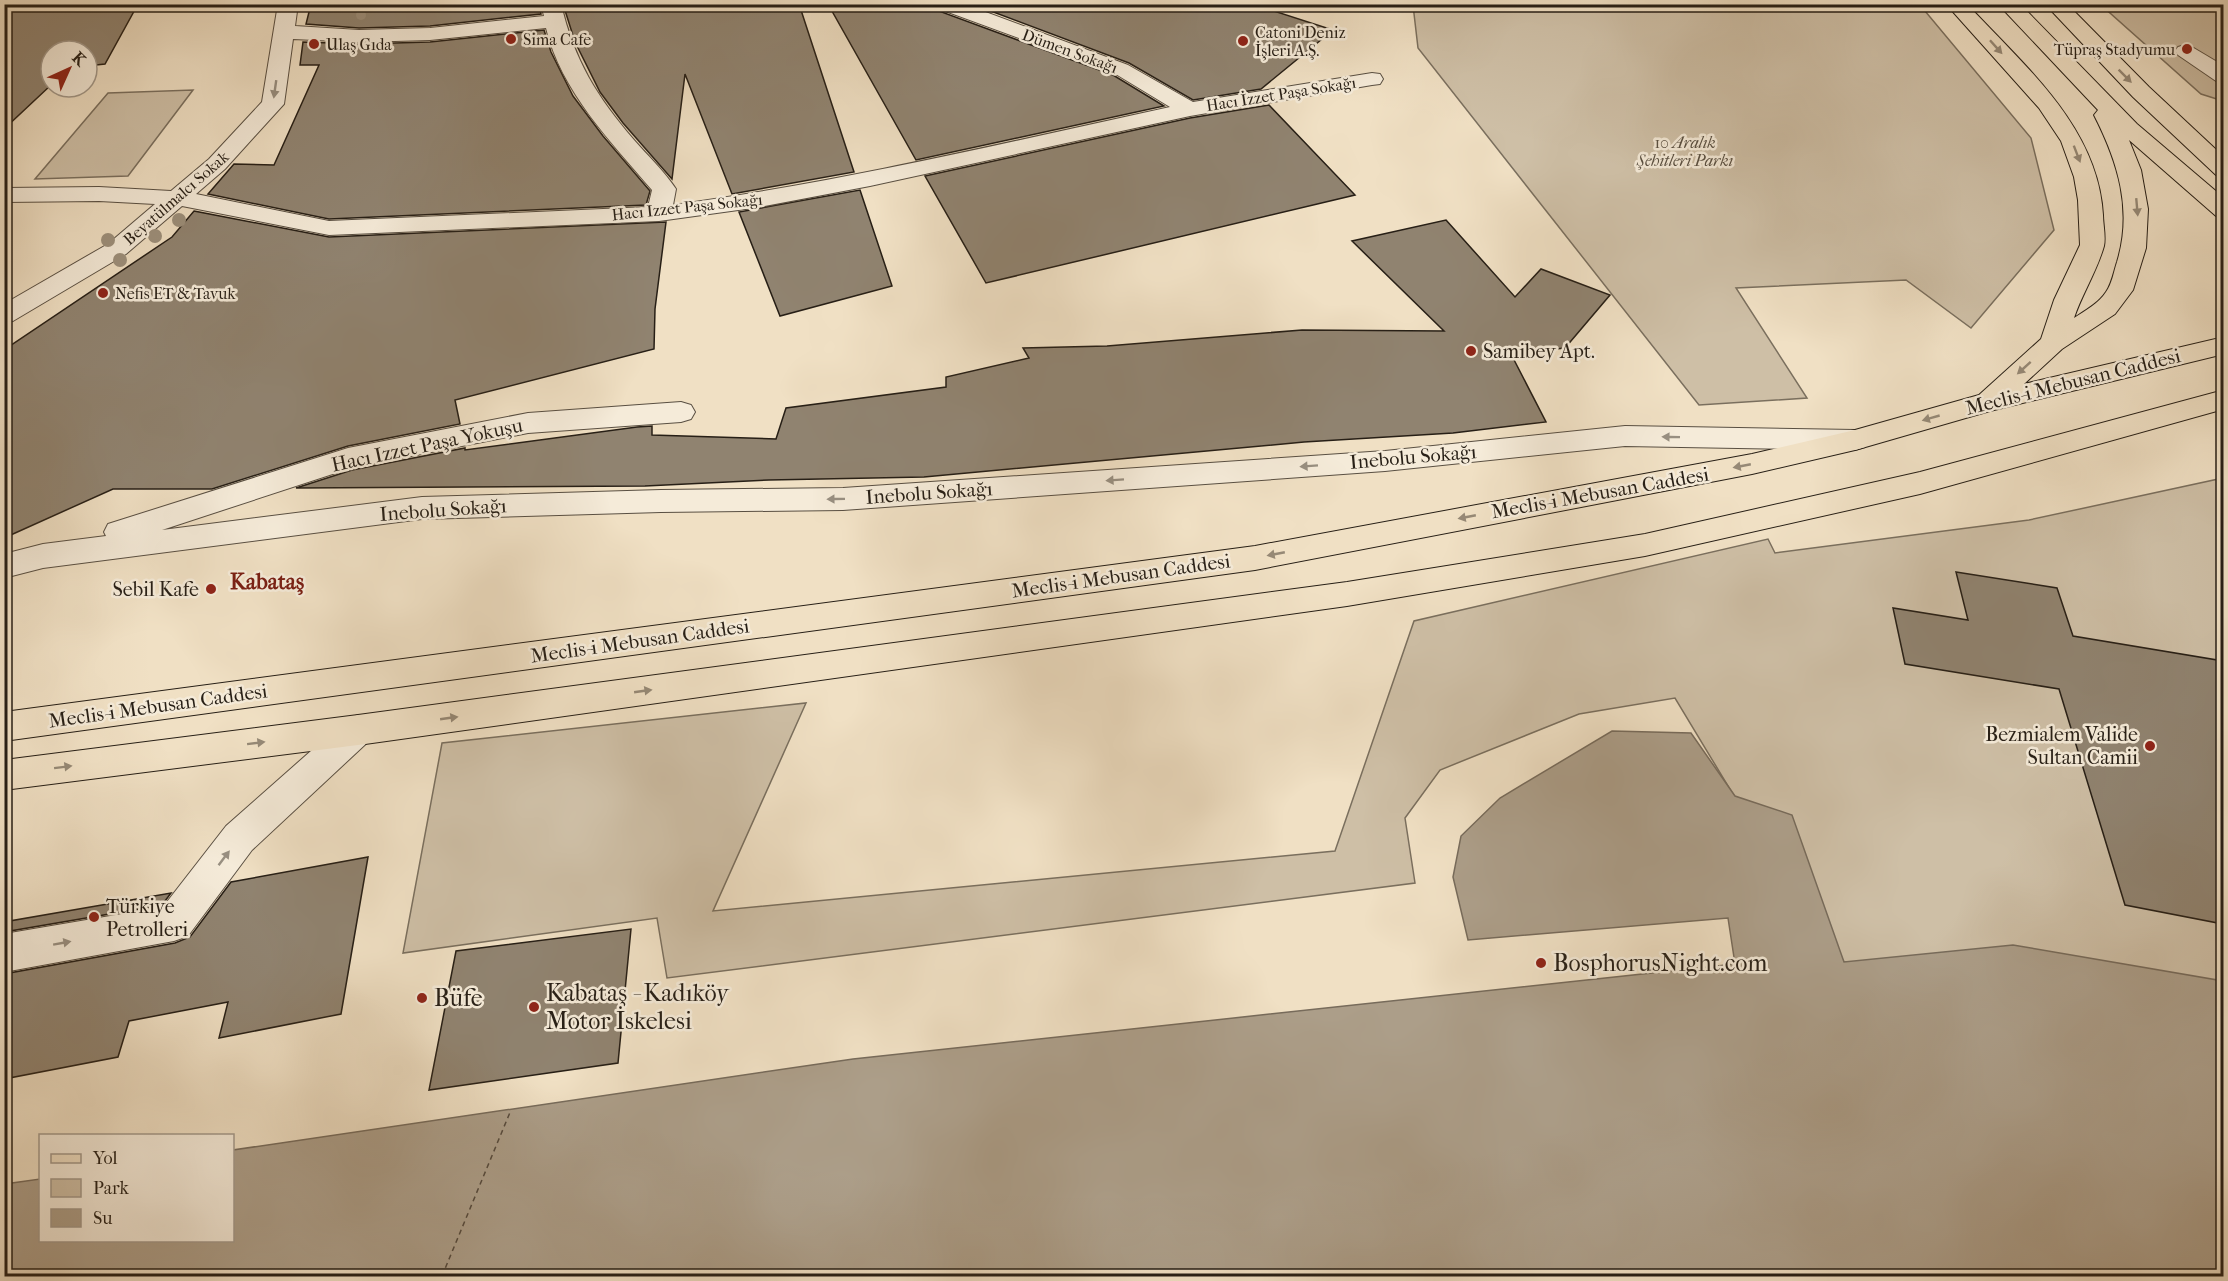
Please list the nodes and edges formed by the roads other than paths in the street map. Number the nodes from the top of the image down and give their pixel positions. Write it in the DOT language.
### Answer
graph roads {
  1 [pos="288,4"];
  2 [pos="944,4"];
  3 [pos="1956,4"];
  4 [pos="2008,4"];
  5 [pos="2055,4"];
  6 [pos="552,13"];
  7 [pos="284,32"];
  8 [pos="2185,51"];
  9 [pos="2223,76"];
  10 [pos="1372,79"];
  11 [pos="2095,95"];
  12 [pos="1190,110"];
  13 [pos="2223,170"];
  14 [pos="4,195"];
  15 [pos="178,198"];
  16 [pos="2223,211"];
  17 [pos="659,214"];
  18 [pos="4,315"];
  19 [pos="2053,343"];
  20 [pos="2223,345"];
  21 [pos="2223,399"];
  22 [pos="1987,402"];
  23 [pos="681,412"];
  24 [pos="1855,440"];
  25 [pos="43,556"];
  26 [pos="4,566"];
  27 [pos="4,727"];
  28 [pos="358,730"];
  29 [pos="4,775"];
  30 [pos="4,953"];
  1 -- 7 [label="street, Beyatülmalcı Sokak"];
  2 -- 12 [label="street, Dümen Sokağı"];
  3 -- 19 [label="main road, one-way"];
  4 -- 11 [label="main road"];
  5 -- 13 [label="main road, one-way"];
  6 -- 7 [label="street"];
  6 -- 17 [label="street"];
  7 -- 15 [label="street, Beyatülmalcı Sokak, one-way"];
  8 -- 9 [label="street"];
  10 -- 12 [label="street, Hacı İzzet Paşa Sokağı"];
  11 -- 16 [label="main road"];
  11 -- 19 [label="main road, one-way"];
  12 -- 17 [label="street, Hacı Izzet Paşa Sokağı"];
  14 -- 15 [label="street, Hacı Izzet Paşa Sokağı"];
  15 -- 17 [label="street, Hacı Izzet Paşa Sokağı"];
  15 -- 18 [label="street, Beyatülmalcı Sokak"];
  19 -- 22 [label="main road, one-way"];
  20 -- 22 [label="main road, Meclis-i Mebusan Caddesi"];
  28 -- 21 [label="main road, one-way"];
  22 -- 24 [label="main road, Meclis-i Mebusan Caddesi, one-way"];
  23 -- 25 [label="street, Hacı Izzet Paşa Yokuşu"];
  24 -- 25 [label="street, Inebolu Sokağı, one-way"];
  24 -- 27 [label="main road, Meclis-i Mebusan Caddesi, one-way"];
  25 -- 26 [label="street, Inebolu Sokağı"];
  29 -- 28 [label="main road, one-way"];
  30 -- 28 [label="street, one-way"];
}
